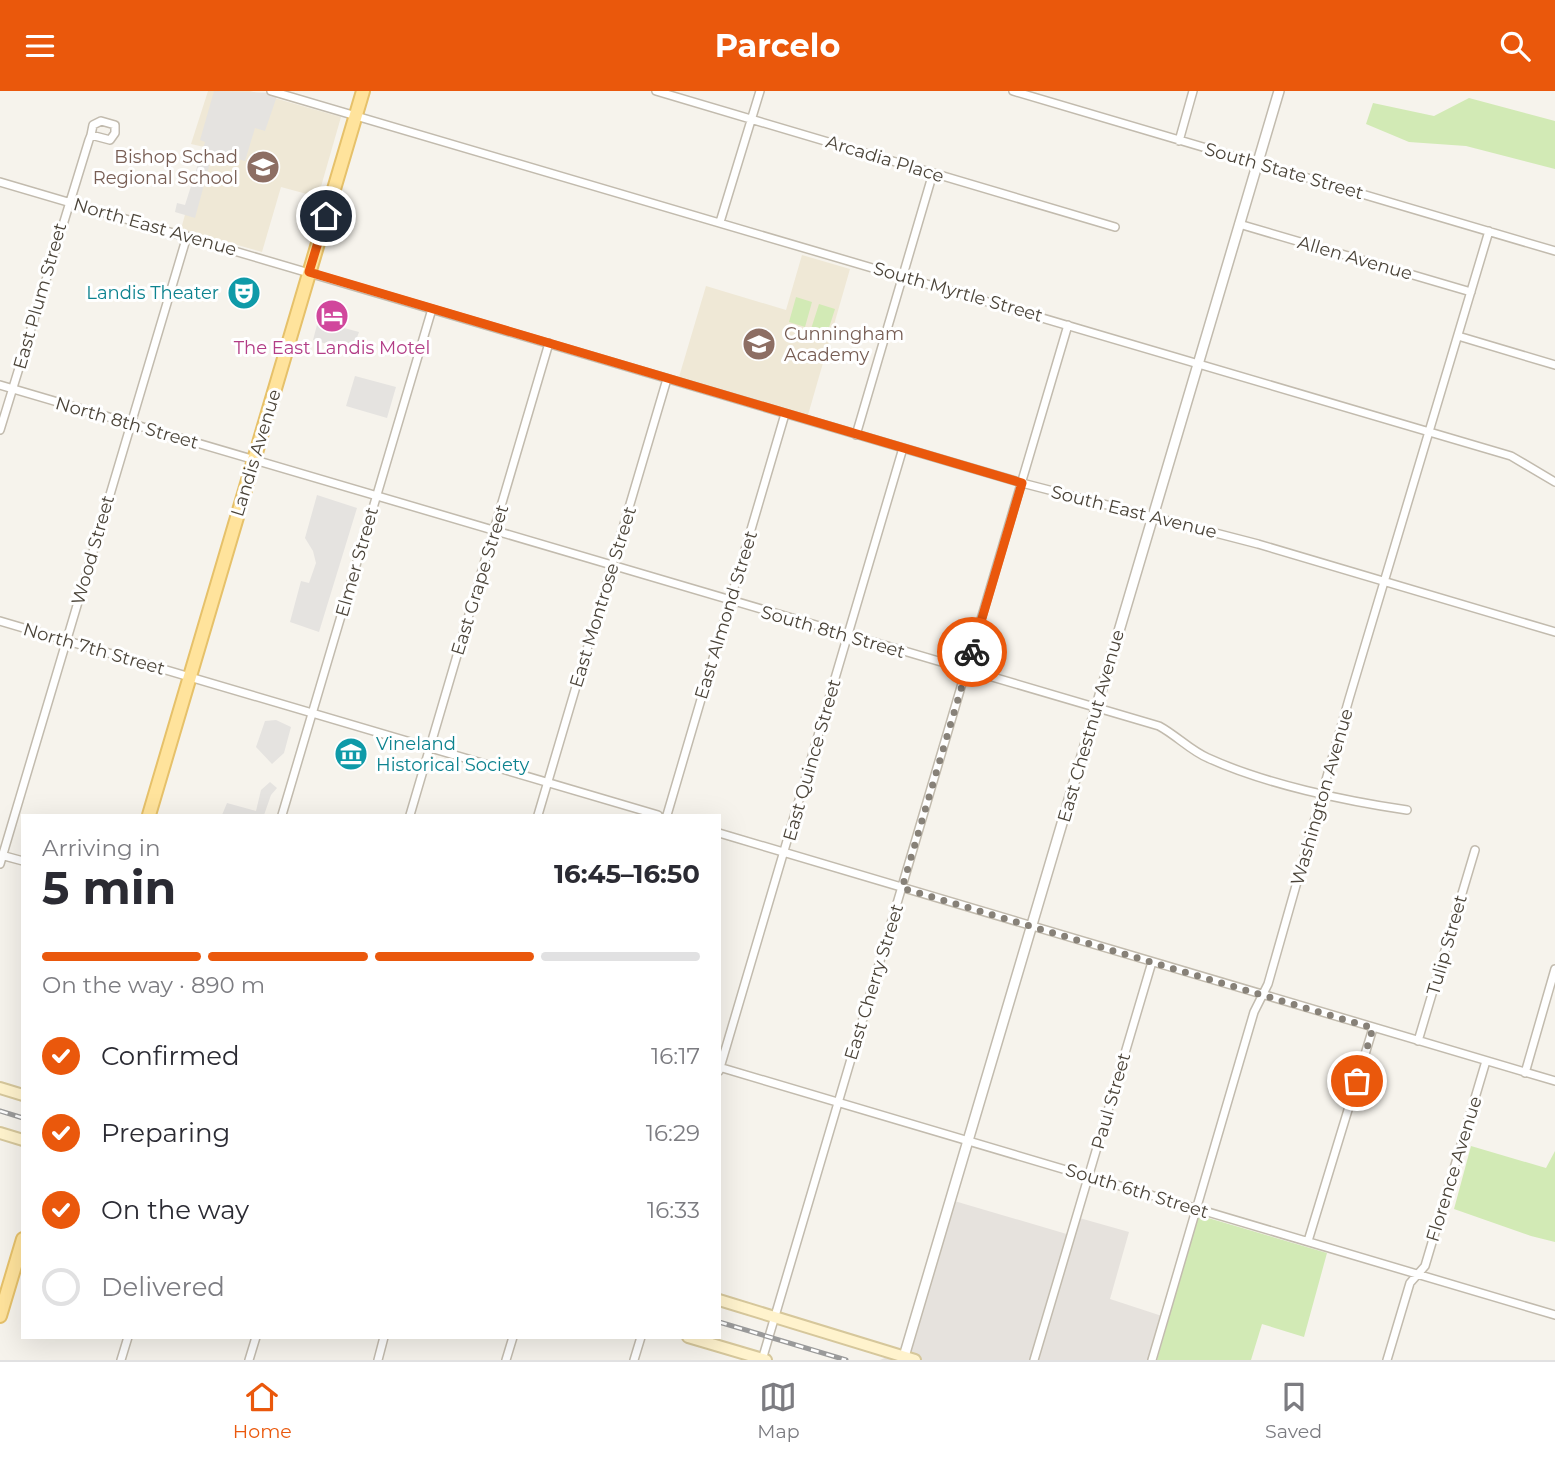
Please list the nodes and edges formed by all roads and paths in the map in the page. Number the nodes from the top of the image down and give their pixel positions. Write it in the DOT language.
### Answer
graph roads {
  1 [pos="271,91"];
  2 [pos="363,91"];
  3 [pos="656,91"];
  4 [pos="760,91"];
  5 [pos="1013,91"];
  6 [pos="1193,91"];
  7 [pos="1279,91"];
  8 [pos="356,115"];
  9 [pos="751,119"];
  10 [pos="91,135"];
  11 [pos="1179,141"];
  12 [pos="1257,163"];
  13 [pos="933,173"];
  14 [pos="0,182"];
  15 [pos="68,202"];
  16 [pos="720,222"];
  17 [pos="1239,224"];
  18 [pos="1115,227"];
  19 [pos="1489,231"];
  20 [pos="187,236"];
  21 [pos="1555,251"];
  22 [pos="309,272"];
  23 [pos="903,276"];
  24 [pos="1471,292"];
  25 [pos="432,309"];
  26 [pos="1068,325"];
  27 [pos="1458,336"];
  28 [pos="549,343"];
  29 [pos="1198,363"];
  30 [pos="1555,365"];
  31 [pos="667,379"];
  32 [pos="0,385"];
  33 [pos="12,389"];
  34 [pos="785,414"];
  35 [pos="130,423"];
  36 [pos="0,430"];
  37 [pos="1430,432"];
  38 [pos="856,435"];
  39 [pos="903,448"];
  40 [pos="255,460"];
  41 [pos="1555,482"];
  42 [pos="1022,483"];
  43 [pos="376,497"];
  44 [pos="1153,516"];
  45 [pos="495,531"];
  46 [pos="612,566"];
  47 [pos="1385,581"];
  48 [pos="730,601"];
  49 [pos="0,621"];
  50 [pos="1555,632"];
  51 [pos="848,636"];
  52 [pos="66,641"];
  53 [pos="966,670"];
  54 [pos="188,677"];
  55 [pos="1096,709"];
  56 [pos="312,713"];
  57 [pos="430,748"];
  58 [pos="548,783"];
  59 [pos="1324,795"];
  60 [pos="1407,810"];
  61 [pos="149,814"];
  62 [pos="282,814"];
  63 [pos="410,814"];
  64 [pos="538,814"];
  65 [pos="656,814"];
  66 [pos="667,814"];
  67 [pos="721,835"];
  68 [pos="1475,850"];
  69 [pos="785,853"];
  70 [pos="1,855"];
  71 [pos="21,860"];
  72 [pos="0,864"];
  73 [pos="902,888"];
  74 [pos="1032,927"];
  75 [pos="1152,962"];
  76 [pos="1555,969"];
  77 [pos="1262,995"];
  78 [pos="1373,1028"];
  79 [pos="1418,1041"];
  80 [pos="1486,1061"];
  81 [pos="721,1066"];
  82 [pos="721,1069"];
  83 [pos="1525,1073"];
  84 [pos="1555,1081"];
  85 [pos="0,1088"];
  86 [pos="21,1094"];
  87 [pos="838,1103"];
  88 [pos="0,1133"];
  89 [pos="21,1139"];
  90 [pos="968,1142"];
  91 [pos="1089,1177"];
  92 [pos="1196,1209"];
  93 [pos="1308,1241"];
  94 [pos="21,1246"];
  95 [pos="1417,1274"];
  96 [pos="721,1301"];
  97 [pos="1555,1315"];
  98 [pos="0,1316"];
  99 [pos="775,1316"];
  100 [pos="127,1339"];
  101 [pos="255,1339"];
  102 [pos="383,1339"];
  103 [pos="512,1339"];
  104 [pos="640,1339"];
  105 [pos="695,1339"];
  106 [pos="907,1359"];
  107 [pos="121,1360"];
  108 [pos="249,1360"];
  109 [pos="378,1360"];
  110 [pos="506,1360"];
  111 [pos="634,1360"];
  112 [pos="763,1360"];
  113 [pos="1034,1360"];
  114 [pos="1152,1360"];
  115 [pos="1387,1360"];
  1 -- 8 [label="street, South Myrtle Street"];
  2 -- 8 [label="main road, Landis Avenue"];
  3 -- 9 [label="street, Arcadia Place"];
  4 -- 9 [label="street"];
  5 -- 11 [label="street, South State Street"];
  6 -- 11 [label="street"];
  7 -- 12 [label="street, East Chestnut Avenue"];
  8 -- 16 [label="street, South Myrtle Street"];
  8 -- 22 [label="main road, Landis Avenue"];
  9 -- 13 [label="street, Arcadia Place"];
  9 -- 16 [label="street"];
  10 -- 15 [label="street, East Plum Street"];
  11 -- 12 [label="street, South State Street"];
  12 -- 17 [label="street, East Chestnut Avenue"];
  12 -- 19 [label="street, South State Street"];
  13 -- 18 [label="street, Arcadia Place"];
  13 -- 23 [label="street"];
  14 -- 15 [label="street, North East Avenue"];
  15 -- 20 [label="street, North East Avenue"];
  15 -- 33 [label="street, East Plum Street"];
  16 -- 23 [label="street, South Myrtle Street"];
  17 -- 24 [label="street, Allen Avenue"];
  17 -- 29 [label="street, East Chestnut Avenue"];
  19 -- 21 [label="street, South State Street"];
  19 -- 24 [label="street, Washington Avenue"];
  20 -- 22 [label="street, North East Avenue"];
  20 -- 35 [label="street, Wood Street"];
  22 -- 25 [label="street, South East Avenue"];
  22 -- 40 [label="main road, Landis Avenue"];
  23 -- 26 [label="street, South Myrtle Street"];
  23 -- 38 [label="street"];
  24 -- 27 [label="street, Washington Avenue"];
  25 -- 28 [label="street, South East Avenue"];
  25 -- 43 [label="street, Elmer Street"];
  26 -- 29 [label="street, South Myrtle Street"];
  26 -- 42 [label="street, East Cherry Street"];
  27 -- 30 [label="street"];
  27 -- 37 [label="street, Washington Avenue"];
  28 -- 31 [label="street, South East Avenue"];
  28 -- 45 [label="street, East Grape Street"];
  29 -- 37 [label="street, South Myrtle Street"];
  29 -- 44 [label="street, East Chestnut Avenue"];
  31 -- 34 [label="street, South East Avenue"];
  31 -- 46 [label="street, East Montrose Street"];
  32 -- 33 [label="street, North 8th Street"];
  33 -- 35 [label="street, North 8th Street"];
  33 -- 36 [label="street, East Plum Street"];
  34 -- 38 [label="street, South East Avenue"];
  34 -- 48 [label="street, East Almond Street"];
  35 -- 40 [label="street, North 8th Street"];
  35 -- 52 [label="street, Wood Street"];
  37 -- 41 [label="street, South Myrtle Street"];
  37 -- 47 [label="street, Washington Avenue"];
  38 -- 39 [label="street, South East Avenue"];
  39 -- 42 [label="street, South East Avenue"];
  39 -- 51 [label="street, East Quince Street"];
  40 -- 43 [label="street, South 8th Street"];
  40 -- 54 [label="main road, Landis Avenue"];
  42 -- 44 [label="street, South East Avenue"];
  42 -- 53 [label="street, East Cherry Street"];
  43 -- 45 [label="street, South 8th Street"];
  43 -- 56 [label="street, Elmer Street"];
  44 -- 47 [label="street, South East Avenue"];
  44 -- 55 [label="street, East Chestnut Avenue"];
  45 -- 46 [label="street, South 8th Street"];
  45 -- 57 [label="street, East Grape Street"];
  46 -- 48 [label="street, South 8th Street"];
  46 -- 58 [label="street, East Montrose Street"];
  47 -- 50 [label="street, South East Avenue"];
  47 -- 59 [label="street, Washington Avenue"];
  48 -- 51 [label="street, South 8th Street"];
  48 -- 66 [label="street, East Almond Street"];
  49 -- 52 [label="street, North 7th Street"];
  51 -- 53 [label="street, South 8th Street"];
  51 -- 69 [label="street, East Quince Street"];
  52 -- 54 [label="street, North 7th Street"];
  52 -- 70 [label="street, Wood Street"];
  53 -- 55 [label="street, South 8th Street"];
  53 -- 73 [label="street, East Cherry Street"];
  54 -- 56 [label="street, North 7th Street"];
  54 -- 61 [label="main road, Landis Avenue"];
  55 -- 59 [label="street, South 8th Street"];
  55 -- 74 [label="street, East Chestnut Avenue"];
  56 -- 57 [label="street, North 7th Street"];
  56 -- 62 [label="street, Elmer Street"];
  57 -- 58 [label="street, North 7th Street"];
  57 -- 63 [label="street, East Grape Street"];
  58 -- 64 [label="street, East Montrose Street"];
  58 -- 65 [label="street, North 7th Street"];
  59 -- 60 [label="street, South 8th Street"];
  59 -- 77 [label="street, Washington Avenue"];
  67 -- 69 [label="street"];
  68 -- 79 [label="street, Tulip Street"];
  69 -- 73 [label="street"];
  69 -- 81 [label="street, East Quince Street"];
  70 -- 71 [label="street"];
  70 -- 72 [label="street, Wood Street"];
  73 -- 74 [label="street"];
  73 -- 87 [label="street, East Cherry Street"];
  74 -- 75 [label="street"];
  74 -- 90 [label="street, East Chestnut Avenue"];
  75 -- 77 [label="street"];
  75 -- 91 [label="street, Paul Street"];
  76 -- 83 [label="street"];
  77 -- 78 [label="street"];
  77 -- 92 [label="street, Washington Avenue"];
  78 -- 79 [label="street"];
  78 -- 93 [label="street"];
  79 -- 80 [label="street"];
  80 -- 83 [label="street"];
  80 -- 95 [label="street, Florence Avenue"];
  82 -- 87 [label="street, South 6th Street"];
  83 -- 84 [label="street"];
  85 -- 86 [label="main road"];
  87 -- 90 [label="street, South 6th Street"];
  87 -- 99 [label="street, East Cherry Street"];
  88 -- 89 [label="main road"];
  90 -- 91 [label="street, South 6th Street"];
  90 -- 106 [label="street, East Chestnut Avenue"];
  91 -- 92 [label="street, South 6th Street"];
  91 -- 113 [label="street, Paul Street"];
  92 -- 93 [label="street, South 6th Street"];
  92 -- 114 [label="street, Washington Avenue"];
  93 -- 95 [label="street, South 6th Street"];
  94 -- 98 [label="main road"];
  95 -- 97 [label="street, South 6th Street"];
  95 -- 115 [label="street, Florence Avenue"];
  96 -- 99 [label="main road"];
  99 -- 106 [label="main road"];
  99 -- 112 [label="street, East Cherry Street"];
  100 -- 107 [label="street"];
  101 -- 108 [label="street"];
  102 -- 109 [label="street"];
  103 -- 110 [label="street"];
  104 -- 111 [label="street"];
  105 -- 112 [label="main road"];
}
